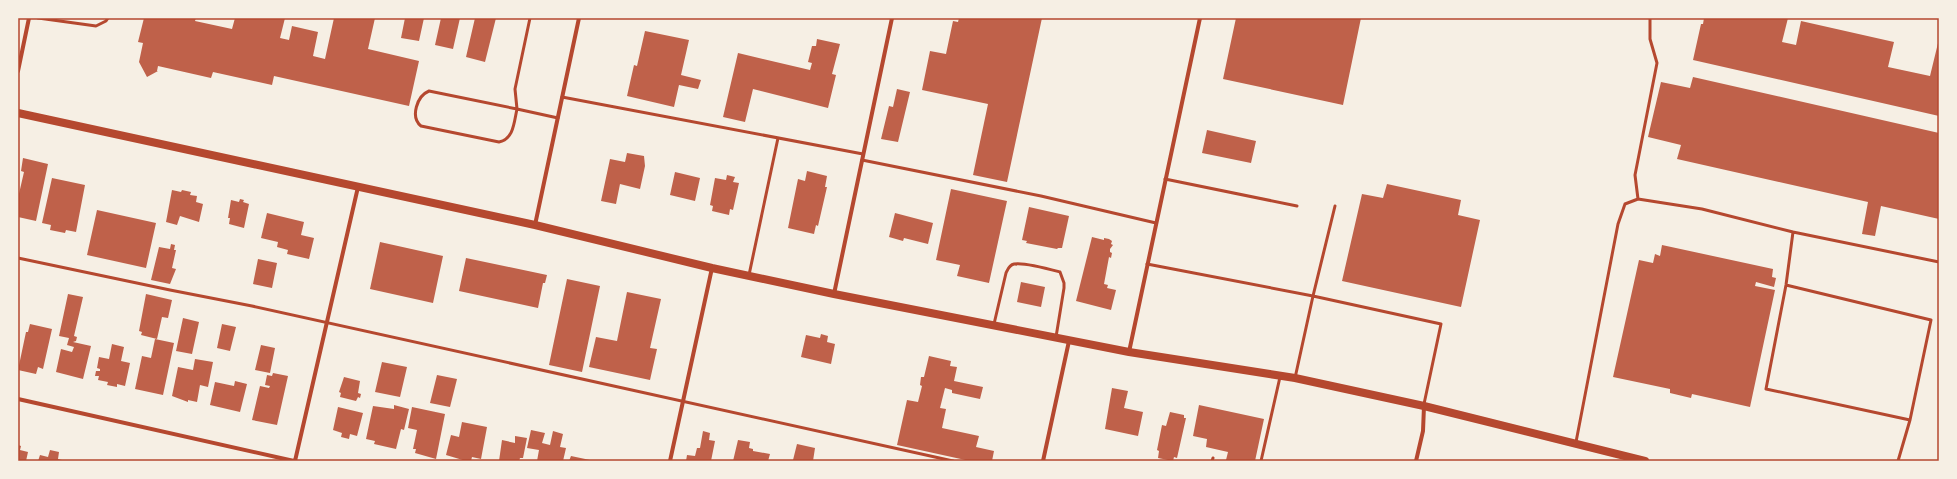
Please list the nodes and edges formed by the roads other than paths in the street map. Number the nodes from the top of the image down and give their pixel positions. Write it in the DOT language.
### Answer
graph roads {
  1 [pos="29,18"];
  2 [pos="38,18"];
  3 [pos="108,18"];
  4 [pos="530,18"];
  5 [pos="579,18"];
  6 [pos="892,18"];
  7 [pos="1200,18"];
  8 [pos="1650,18"];
  9 [pos="18,71"];
  10 [pos="562,97"];
  11 [pos="517,109"];
  12 [pos="18,113"];
  13 [pos="558,118"];
  14 [pos="778,138"];
  15 [pos="863,154"];
  16 [pos="862,160"];
  17 [pos="1165,179"];
  18 [pos="358,187"];
  19 [pos="1638,199"];
  20 [pos="1297,206"];
  21 [pos="1336,206"];
  22 [pos="1156,223"];
  23 [pos="535,225"];
  24 [pos="1793,232"];
  25 [pos="18,258"];
  26 [pos="1939,262"];
  27 [pos="1147,264"];
  28 [pos="712,268"];
  29 [pos="749,276"];
  30 [pos="1786,286"];
  31 [pos="834,294"];
  32 [pos="1313,296"];
  33 [pos="327,323"];
  34 [pos="994,326"];
  35 [pos="1056,338"];
  36 [pos="1069,341"];
  37 [pos="1129,352"];
  38 [pos="1280,375"];
  39 [pos="1295,378"];
  40 [pos="18,399"];
  41 [pos="683,401"];
  42 [pos="1424,406"];
  43 [pos="1910,420"];
  44 [pos="1576,444"];
  45 [pos="295,461"];
  46 [pos="670,461"];
  47 [pos="952,461"];
  48 [pos="1043,461"];
  49 [pos="1261,461"];
  50 [pos="1416,461"];
  51 [pos="1645,461"];
  52 [pos="1898,461"];
  1 -- 9 [label="street"];
  2 -- 3 [label="lane"];
  4 -- 11 [label="lane"];
  5 -- 10 [label="street"];
  6 -- 15 [label="street"];
  7 -- 17 [label="street"];
  8 -- 19 [label="lane"];
  10 -- 13 [label="street"];
  10 -- 14 [label="lane"];
  11 -- 11 [label="lane"];
  11 -- 13 [label="lane"];
  12 -- 18 [label="main road"];
  13 -- 23 [label="street"];
  14 -- 15 [label="lane"];
  14 -- 29 [label="lane"];
  15 -- 16 [label="street"];
  16 -- 22 [label="lane"];
  16 -- 31 [label="street"];
  17 -- 20 [label="lane"];
  17 -- 22 [label="street"];
  18 -- 23 [label="main road"];
  18 -- 33 [label="street"];
  19 -- 24 [label="lane"];
  19 -- 44 [label="lane"];
  21 -- 32 [label="lane"];
  22 -- 27 [label="street"];
  23 -- 28 [label="main road"];
  24 -- 26 [label="lane"];
  24 -- 30 [label="lane"];
  25 -- 33 [label="lane"];
  27 -- 32 [label="lane"];
  27 -- 37 [label="street"];
  28 -- 29 [label="main road"];
  28 -- 41 [label="street"];
  29 -- 31 [label="main road"];
  30 -- 43 [label="lane"];
  30 -- 43 [label="lane"];
  31 -- 34 [label="main road"];
  32 -- 39 [label="lane"];
  32 -- 42 [label="lane"];
  33 -- 41 [label="lane"];
  33 -- 45 [label="street"];
  34 -- 35 [label="main road"];
  34 -- 35 [label="lane"];
  35 -- 36 [label="main road"];
  36 -- 37 [label="main road"];
  36 -- 48 [label="street"];
  37 -- 38 [label="main road"];
  38 -- 39 [label="main road"];
  38 -- 49 [label="lane"];
  39 -- 42 [label="main road"];
  40 -- 45 [label="street"];
  41 -- 46 [label="street"];
  41 -- 47 [label="lane"];
  42 -- 44 [label="main road"];
  42 -- 50 [label="street"];
  43 -- 52 [label="lane"];
  44 -- 51 [label="main road"];
}
